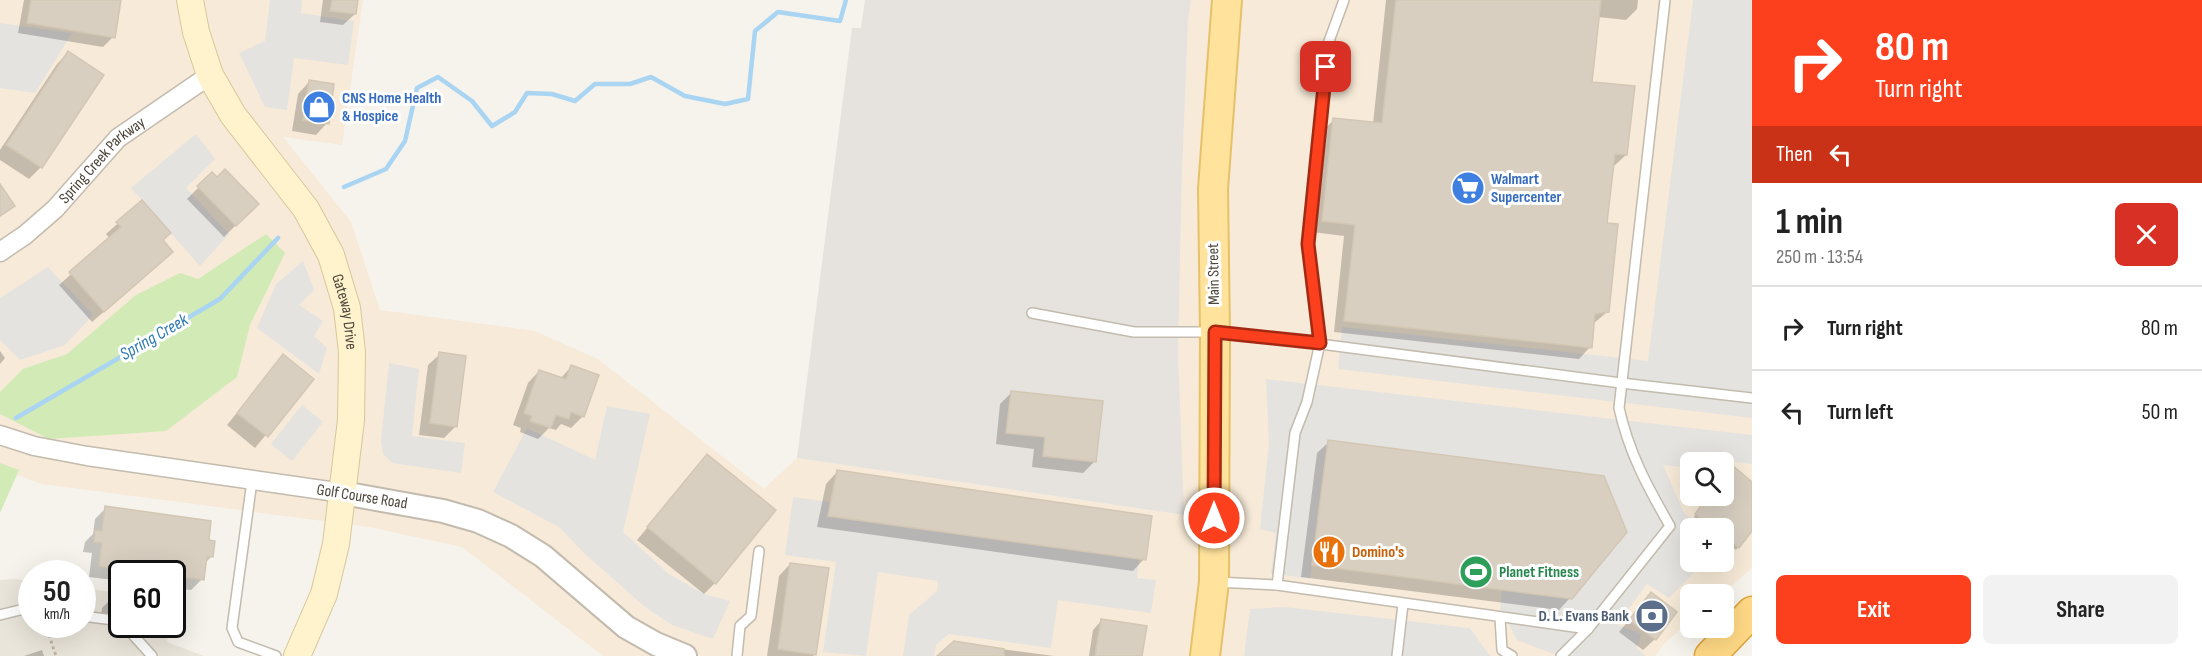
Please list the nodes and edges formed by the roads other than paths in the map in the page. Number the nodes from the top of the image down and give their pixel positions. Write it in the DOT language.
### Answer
graph roads {
  1 [pos="190,0"];
  2 [pos="1227,0"];
  3 [pos="1344,0"];
  4 [pos="1665,0"];
  5 [pos="210,75"];
  6 [pos="0,252"];
  7 [pos="1032,313"];
  8 [pos="1215,332"];
  9 [pos="1320,343"];
  10 [pos="1621,383"];
  11 [pos="1752,398"];
  12 [pos="0,435"];
  13 [pos="252,481"];
  14 [pos="343,493"];
  15 [pos="759,551"];
  16 [pos="1214,582"];
  17 [pos="1277,585"];
  18 [pos="1403,604"];
  19 [pos="18,610"];
  20 [pos="1752,612"];
  21 [pos="0,615"];
  22 [pos="96,618"];
  23 [pos="1500,618"];
  24 [pos="1588,629"];
  25 [pos="1501,653"];
  26 [pos="152,656"];
  27 [pos="276,656"];
  28 [pos="297,656"];
  29 [pos="685,656"];
  30 [pos="737,656"];
  31 [pos="1205,656"];
  32 [pos="1397,656"];
  33 [pos="1512,656"];
  34 [pos="1560,656"];
  35 [pos="1710,656"];
  1 -- 5 [label="main road, Gateway Drive"];
  2 -- 8 [label="main road, Main Street"];
  3 -- 9 [label="lane"];
  4 -- 10 [label="lane"];
  5 -- 6 [label="street, Spring Creek Parkway"];
  5 -- 14 [label="main road, Gateway Drive"];
  7 -- 8 [label="lane"];
  8 -- 9 [label="lane"];
  8 -- 16 [label="main road, Main Street"];
  9 -- 10 [label="lane"];
  9 -- 17 [label="lane"];
  10 -- 11 [label="lane"];
  10 -- 24 [label="lane"];
  12 -- 13 [label="street, Golf Course Road"];
  13 -- 14 [label="street, Golf Course Road"];
  13 -- 27 [label="lane"];
  14 -- 28 [label="main road, Gateway Drive"];
  14 -- 29 [label="street, Golf Course Road"];
  15 -- 30 [label="lane"];
  16 -- 17 [label="lane"];
  16 -- 31 [label="main road, Main Street"];
  17 -- 18 [label="lane"];
  18 -- 23 [label="lane"];
  18 -- 32 [label="lane"];
  19 -- 21 [label="lane"];
  20 -- 35 [label="highway"];
  22 -- 26 [label="lane"];
  23 -- 24 [label="lane"];
  23 -- 25 [label="lane"];
  24 -- 34 [label="lane"];
  25 -- 33 [label="lane"];
}
